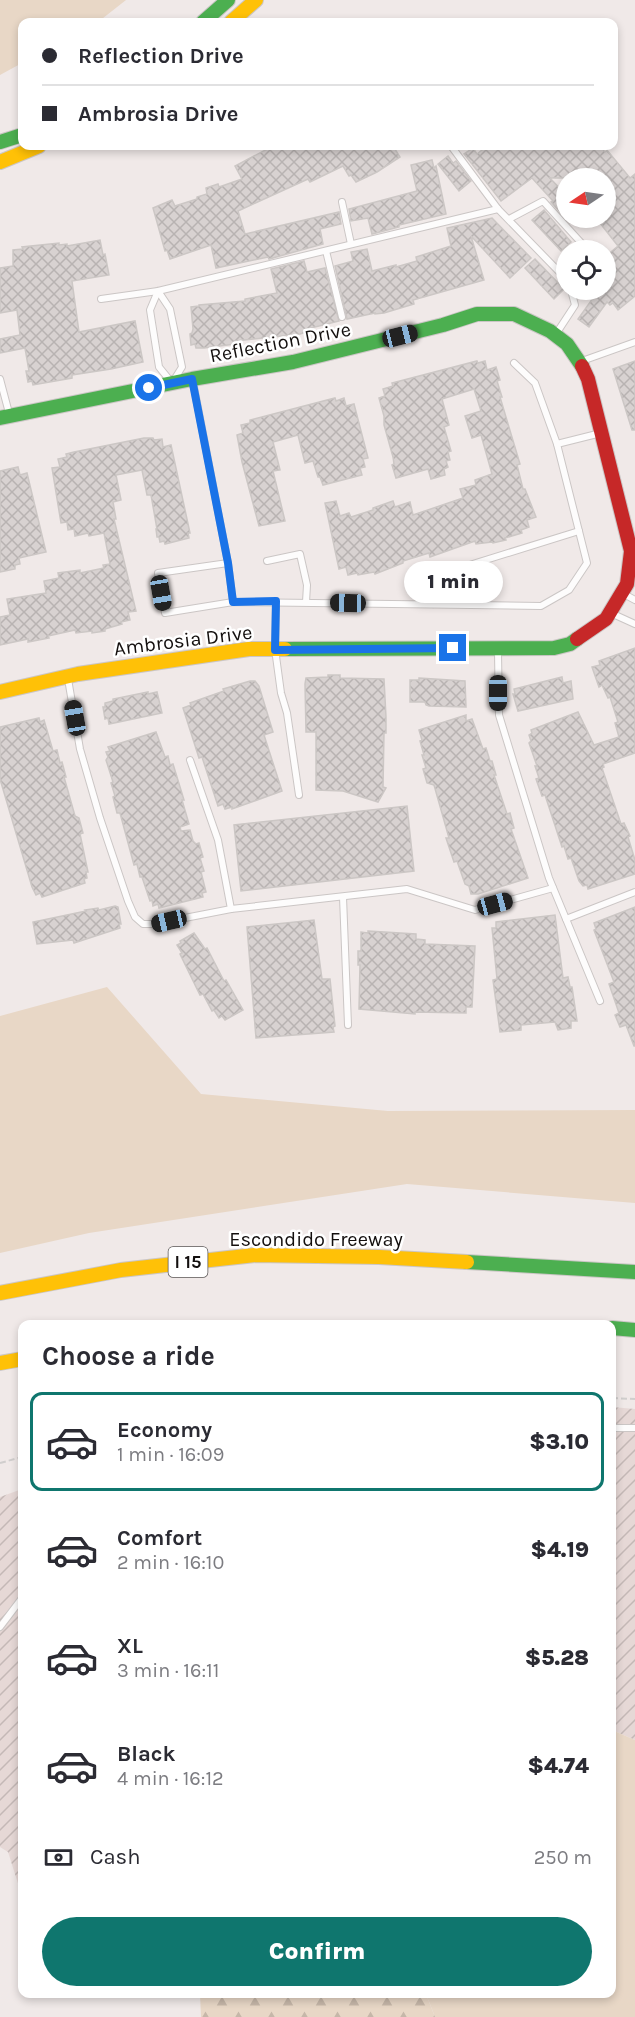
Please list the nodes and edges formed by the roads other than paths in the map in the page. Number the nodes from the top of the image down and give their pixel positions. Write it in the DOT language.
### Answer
graph roads {
  1 [pos="228,0"];
  2 [pos="256,0"];
  3 [pos="208,18"];
  4 [pos="236,18"];
  5 [pos="18,136"];
  6 [pos="0,142"];
  7 [pos="29,150"];
  8 [pos="454,150"];
  9 [pos="0,162"];
  10 [pos="342,201"];
  11 [pos="498,209"];
  12 [pos="509,219"];
  13 [pos="579,240"];
  14 [pos="351,244"];
  15 [pos="326,250"];
  16 [pos="556,268"];
  17 [pos="158,291"];
  18 [pos="101,299"];
  19 [pos="574,300"];
  20 [pos="342,317"];
  21 [pos="555,335"];
  22 [pos="635,342"];
  23 [pos="580,362"];
  24 [pos="514,363"];
  25 [pos="0,379"];
  26 [pos="192,379"];
  27 [pos="172,383"];
  28 [pos="5,417"];
  29 [pos="601,433"];
  30 [pos="557,444"];
  31 [pos="579,531"];
  32 [pos="267,561"];
  33 [pos="228,563"];
  34 [pos="621,593"];
  35 [pos="635,600"];
  36 [pos="276,601"];
  37 [pos="233,602"];
  38 [pos="306,602"];
  39 [pos="433,604"];
  40 [pos="609,613"];
  41 [pos="635,624"];
  42 [pos="498,648"];
  43 [pos="554,648"];
  44 [pos="275,650"];
  45 [pos="67,676"];
  46 [pos="0,692"];
  47 [pos="190,760"];
  48 [pos="299,795"];
  49 [pos="553,888"];
  50 [pos="635,892"];
  51 [pos="343,897"];
  52 [pos="231,909"];
  53 [pos="566,919"];
  54 [pos="600,1001"];
  55 [pos="348,1025"];
  56 [pos="635,1272"];
  57 [pos="0,1293"];
  58 [pos="616,1328"];
  59 [pos="635,1330"];
  60 [pos="18,1360"];
  61 [pos="0,1363"];
  62 [pos="616,1428"];
  63 [pos="635,1428"];
  64 [pos="18,1603"];
  65 [pos="0,1627"];
  1 -- 3 [label="main road"];
  2 -- 4 [label="main road"];
  5 -- 6 [label="main road"];
  7 -- 9 [label="main road"];
  8 -- 11 [label="lane"];
  10 -- 14 [label="lane"];
  11 -- 12 [label="lane"];
  11 -- 14 [label="lane"];
  12 -- 13 [label="lane"];
  12 -- 16 [label="lane"];
  14 -- 15 [label="lane"];
  15 -- 17 [label="lane"];
  15 -- 20 [label="lane"];
  17 -- 18 [label="lane"];
  17 -- 27 [label="lane"];
  17 -- 27 [label="lane"];
  19 -- 21 [label="lane"];
  21 -- 23 [label="main road, Reflection Drive"];
  21 -- 26 [label="main road, Reflection Drive"];
  22 -- 23 [label="lane"];
  23 -- 29 [label="main road, Reflection Drive"];
  24 -- 30 [label="lane"];
  25 -- 28 [label="lane"];
  26 -- 27 [label="main road, Reflection Drive"];
  26 -- 33 [label="lane"];
  27 -- 28 [label="main road, Reflection Drive"];
  29 -- 30 [label="lane"];
  29 -- 34 [label="main road, Reflection Drive"];
  30 -- 31 [label="lane"];
  31 -- 39 [label="lane"];
  31 -- 39 [label="lane"];
  32 -- 38 [label="lane"];
  33 -- 37 [label="lane"];
  33 -- 37 [label="lane"];
  34 -- 35 [label="lane"];
  34 -- 40 [label="main road, Reflection Drive"];
  36 -- 37 [label="lane"];
  36 -- 38 [label="lane"];
  36 -- 44 [label="lane"];
  38 -- 39 [label="lane"];
  40 -- 41 [label="lane"];
  40 -- 43 [label="main road, Reflection Drive"];
  42 -- 43 [label="main road, Ambrosia Drive"];
  42 -- 44 [label="main road, Ambrosia Drive"];
  42 -- 49 [label="lane"];
  44 -- 45 [label="main road, Ambrosia Drive"];
  44 -- 48 [label="lane"];
  45 -- 46 [label="main road, Ambrosia Drive"];
  45 -- 52 [label="lane"];
  47 -- 52 [label="lane"];
  49 -- 51 [label="lane"];
  49 -- 53 [label="lane"];
  50 -- 53 [label="lane"];
  51 -- 52 [label="lane"];
  51 -- 55 [label="lane"];
  53 -- 54 [label="lane"];
  56 -- 57 [label="main road, Escondido Freeway / I 15"];
  58 -- 59 [label="main road"];
  60 -- 61 [label="main road"];
  62 -- 63 [label="lane"];
  64 -- 65 [label="lane"];
}
